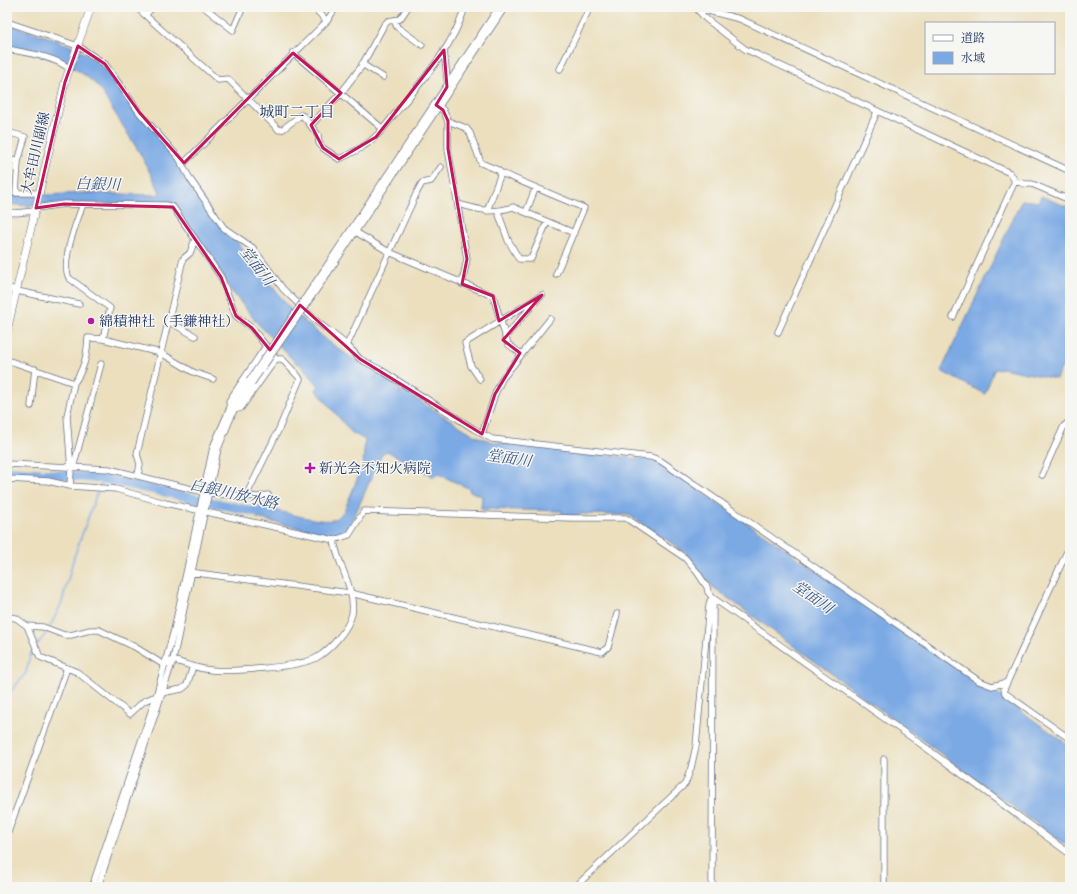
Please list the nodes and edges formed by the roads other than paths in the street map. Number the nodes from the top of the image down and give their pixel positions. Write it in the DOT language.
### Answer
graph roads {
  1 [pos="91,7"];
  2 [pos="136,7"];
  3 [pos="153,7"];
  4 [pos="204,7"];
  5 [pos="242,7"];
  6 [pos="313,7"];
  7 [pos="336,7"];
  8 [pos="408,7"];
  9 [pos="465,7"];
  10 [pos="499,7"];
  11 [pos="505,7"];
  12 [pos="590,7"];
  13 [pos="697,8"];
  14 [pos="146,14"];
  15 [pos="394,20"];
  16 [pos="328,21"];
  17 [pos="7,22"];
  18 [pos="422,44"];
  19 [pos="78,47"];
  20 [pos="7,49"];
  21 [pos="444,50"];
  22 [pos="293,53"];
  23 [pos="362,64"];
  24 [pos="70,67"];
  25 [pos="560,69"];
  26 [pos="383,77"];
  27 [pos="449,88"];
  28 [pos="341,93"];
  29 [pos="249,100"];
  30 [pos="437,106"];
  31 [pos="877,112"];
  32 [pos="448,121"];
  33 [pos="310,125"];
  34 [pos="383,129"];
  35 [pos="7,132"];
  36 [pos="7,159"];
  37 [pos="18,162"];
  38 [pos="182,165"];
  39 [pos="441,167"];
  40 [pos="1070,171"];
  41 [pos="501,174"];
  42 [pos="1015,181"];
  43 [pos="536,187"];
  44 [pos="40,194"];
  45 [pos="1070,200"];
  46 [pos="83,204"];
  47 [pos="458,204"];
  48 [pos="36,210"];
  49 [pos="486,211"];
  50 [pos="7,212"];
  51 [pos="498,212"];
  52 [pos="526,212"];
  53 [pos="547,222"];
  54 [pos="354,231"];
  55 [pos="574,233"];
  56 [pos="195,239"];
  57 [pos="389,252"];
  58 [pos="556,274"];
  59 [pos="462,284"];
  60 [pos="7,288"];
  61 [pos="17,291"];
  62 [pos="79,304"];
  63 [pos="953,318"];
  64 [pos="550,319"];
  65 [pos="168,321"];
  66 [pos="500,321"];
  67 [pos="7,331"];
  68 [pos="778,332"];
  69 [pos="195,336"];
  70 [pos="505,337"];
  71 [pos="103,339"];
  72 [pos="347,345"];
  73 [pos="266,346"];
  74 [pos="161,353"];
  75 [pos="520,354"];
  76 [pos="276,359"];
  77 [pos="7,360"];
  78 [pos="101,364"];
  79 [pos="35,369"];
  80 [pos="213,379"];
  81 [pos="480,379"];
  82 [pos="74,383"];
  83 [pos="31,406"];
  84 [pos="232,409"];
  85 [pos="1070,421"];
  86 [pos="482,434"];
  87 [pos="7,464"];
  88 [pos="72,469"];
  89 [pos="1042,475"];
  90 [pos="138,476"];
  91 [pos="7,479"];
  92 [pos="70,484"];
  93 [pos="205,492"];
  94 [pos="247,494"];
  95 [pos="268,495"];
  96 [pos="202,511"];
  97 [pos="334,540"];
  98 [pos="1070,545"];
  99 [pos="190,572"];
  100 [pos="350,593"];
  101 [pos="713,598"];
  102 [pos="616,614"];
  103 [pos="7,617"];
  104 [pos="27,626"];
  105 [pos="172,660"];
  106 [pos="164,665"];
  107 [pos="193,666"];
  108 [pos="67,668"];
  109 [pos="1005,683"];
  110 [pos="162,694"];
  111 [pos="156,697"];
  112 [pos="1070,740"];
  113 [pos="884,760"];
  114 [pos="7,835"];
  115 [pos="1070,854"];
  116 [pos="92,887"];
  117 [pos="98,887"];
  118 [pos="575,887"];
  119 [pos="712,887"];
  120 [pos="884,887"];
  1 -- 19 [label="main road, 大牟田川副線"];
  2 -- 14 [label="street"];
  3 -- 14 [label="street"];
  4 -- 5 [label="street"];
  6 -- 16 [label="street"];
  7 -- 16 [label="street"];
  8 -- 15 [label="street"];
  9 -- 21 [label="street"];
  10 -- 27 [label="street"];
  11 -- 27 [label="street"];
  12 -- 25 [label="street"];
  13 -- 31 [label="street"];
  13 -- 40 [label="street"];
  14 -- 29 [label="street"];
  15 -- 18 [label="street"];
  15 -- 23 [label="street"];
  16 -- 22 [label="street"];
  17 -- 19 [label="street"];
  19 -- 24 [label="main road, 大牟田川副線"];
  19 -- 38 [label="street"];
  20 -- 24 [label="street"];
  21 -- 27 [label="street"];
  21 -- 34 [label="street"];
  22 -- 28 [label="street"];
  22 -- 29 [label="street"];
  23 -- 26 [label="street"];
  23 -- 28 [label="street"];
  24 -- 44 [label="main road, 大牟田川副線"];
  27 -- 30 [label="street"];
  28 -- 33 [label="street"];
  28 -- 34 [label="street"];
  29 -- 33 [label="street"];
  29 -- 38 [label="street"];
  30 -- 32 [label="street"];
  30 -- 54 [label="street"];
  31 -- 42 [label="street"];
  31 -- 68 [label="street"];
  32 -- 41 [label="street"];
  32 -- 47 [label="street"];
  33 -- 34 [label="street"];
  35 -- 37 [label="street"];
  36 -- 37 [label="street"];
  37 -- 44 [label="street"];
  38 -- 72 [label="street"];
  39 -- 57 [label="street"];
  41 -- 43 [label="street"];
  41 -- 49 [label="street"];
  42 -- 45 [label="street"];
  42 -- 63 [label="street"];
  43 -- 52 [label="street"];
  43 -- 55 [label="street"];
  44 -- 48 [label="main road, 大牟田川副線"];
  46 -- 48 [label="street"];
  46 -- 56 [label="street"];
  46 -- 71 [label="street"];
  47 -- 49 [label="street"];
  47 -- 59 [label="street"];
  48 -- 50 [label="street"];
  48 -- 61 [label="main road, 大牟田川副線"];
  49 -- 51 [label="street"];
  51 -- 52 [label="street"];
  51 -- 53 [label="street"];
  52 -- 53 [label="street"];
  53 -- 55 [label="street"];
  54 -- 57 [label="street"];
  54 -- 84 [label="street, bridge"];
  55 -- 58 [label="street"];
  56 -- 65 [label="street"];
  56 -- 73 [label="street"];
  57 -- 59 [label="street"];
  57 -- 72 [label="street"];
  59 -- 66 [label="street"];
  60 -- 61 [label="main road"];
  61 -- 62 [label="street"];
  61 -- 67 [label="main road, 大牟田川副線"];
  64 -- 75 [label="street"];
  65 -- 69 [label="street"];
  65 -- 74 [label="street"];
  66 -- 70 [label="street"];
  66 -- 70 [label="street"];
  66 -- 81 [label="street"];
  70 -- 75 [label="street"];
  71 -- 74 [label="street"];
  71 -- 82 [label="street"];
  72 -- 86 [label="street"];
  73 -- 76 [label="street"];
  73 -- 84 [label="street"];
  74 -- 80 [label="street"];
  74 -- 90 [label="street"];
  75 -- 86 [label="street"];
  76 -- 84 [label="street"];
  76 -- 94 [label="street"];
  77 -- 79 [label="street"];
  78 -- 88 [label="street"];
  79 -- 82 [label="street"];
  79 -- 83 [label="street"];
  82 -- 88 [label="street"];
  84 -- 93 [label="street"];
  85 -- 89 [label="street"];
  86 -- 109 [label="street"];
  87 -- 88 [label="street"];
  88 -- 90 [label="street"];
  88 -- 92 [label="street"];
  90 -- 93 [label="street"];
  91 -- 92 [label="street"];
  92 -- 96 [label="street"];
  93 -- 94 [label="street"];
  93 -- 96 [label="street"];
  94 -- 95 [label="street"];
  96 -- 97 [label="street"];
  96 -- 99 [label="street"];
  97 -- 100 [label="street"];
  97 -- 101 [label="street"];
  98 -- 109 [label="street"];
  99 -- 100 [label="street"];
  99 -- 105 [label="street"];
  99 -- 106 [label="street"];
  100 -- 102 [label="street"];
  100 -- 107 [label="street"];
  101 -- 115 [label="street"];
  101 -- 118 [label="street"];
  101 -- 119 [label="street"];
  103 -- 104 [label="street"];
  104 -- 106 [label="street"];
  104 -- 108 [label="street"];
  105 -- 106 [label="street"];
  105 -- 107 [label="street"];
  105 -- 110 [label="street"];
  106 -- 111 [label="street"];
  107 -- 110 [label="street"];
  108 -- 111 [label="street"];
  108 -- 114 [label="street"];
  109 -- 112 [label="street"];
  110 -- 111 [label="street"];
  110 -- 117 [label="street"];
  111 -- 116 [label="street"];
  113 -- 120 [label="street"];
}
